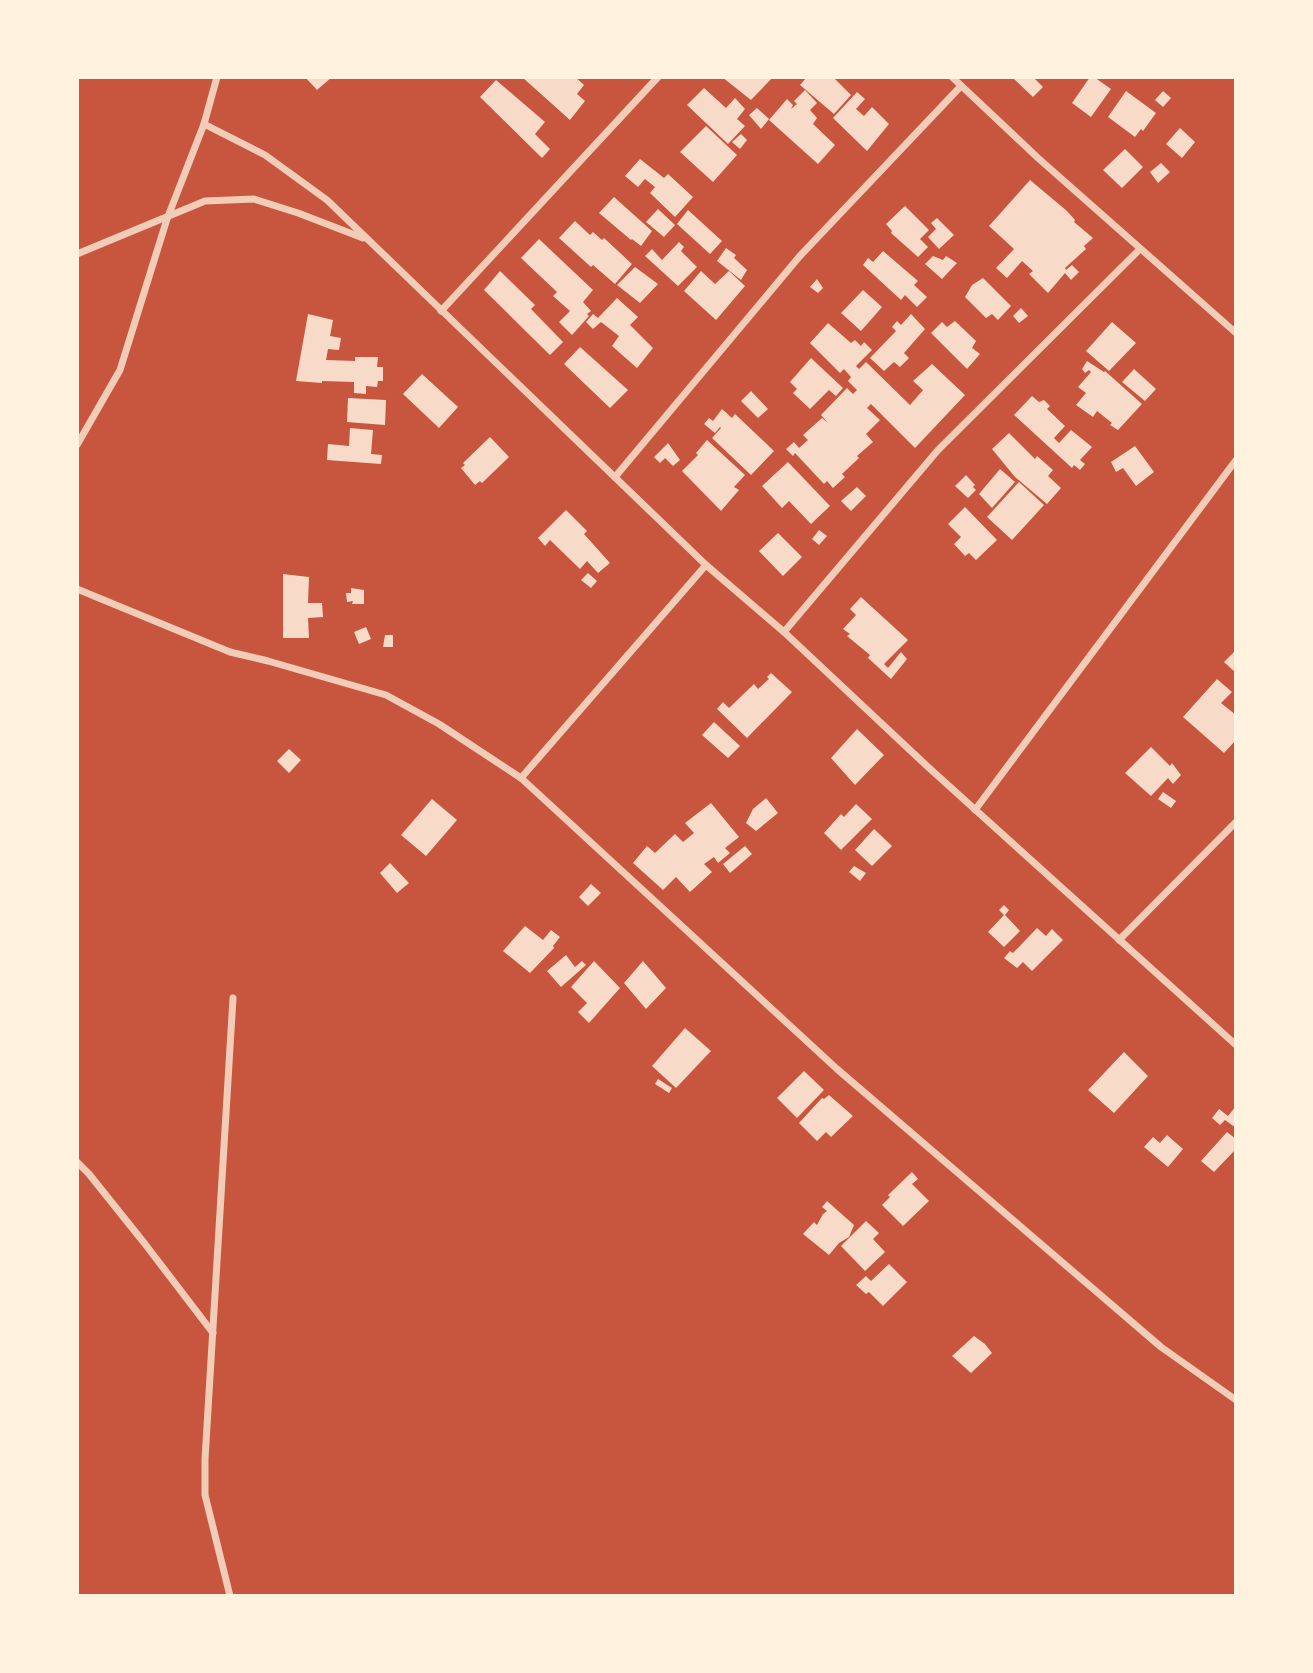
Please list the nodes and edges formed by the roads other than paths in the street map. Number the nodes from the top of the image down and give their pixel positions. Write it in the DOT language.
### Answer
graph roads {
  1 [pos="217,77"];
  2 [pos="658,77"];
  3 [pos="952,77"];
  4 [pos="961,86"];
  5 [pos="204,124"];
  6 [pos="166,219"];
  7 [pos="369,241"];
  8 [pos="1140,249"];
  9 [pos="77,254"];
  10 [pos="441,311"];
  11 [pos="1236,333"];
  12 [pos="77,445"];
  13 [pos="1236,460"];
  14 [pos="615,477"];
  15 [pos="706,565"];
  16 [pos="77,589"];
  17 [pos="784,632"];
  18 [pos="521,778"];
  19 [pos="975,810"];
  20 [pos="1236,822"];
  21 [pos="1119,940"];
  22 [pos="233,998"];
  23 [pos="1236,1045"];
  24 [pos="77,1162"];
  25 [pos="213,1333"];
  26 [pos="1236,1400"];
  27 [pos="230,1596"];
  1 -- 5 [label="street"];
  2 -- 10 [label="street"];
  3 -- 4 [label="street"];
  4 -- 8 [label="street"];
  4 -- 14 [label="street"];
  5 -- 6 [label="street"];
  5 -- 7 [label="street"];
  6 -- 7 [label="street"];
  6 -- 9 [label="street"];
  6 -- 12 [label="street"];
  7 -- 10 [label="street"];
  8 -- 11 [label="street"];
  8 -- 17 [label="street"];
  10 -- 14 [label="street"];
  13 -- 19 [label="street"];
  14 -- 15 [label="street"];
  15 -- 17 [label="street"];
  15 -- 18 [label="street"];
  16 -- 18 [label="street"];
  17 -- 19 [label="street"];
  18 -- 26 [label="street"];
  19 -- 21 [label="street"];
  20 -- 21 [label="street"];
  21 -- 23 [label="street"];
  22 -- 25 [label="street"];
  24 -- 25 [label="street"];
  25 -- 27 [label="street"];
}
